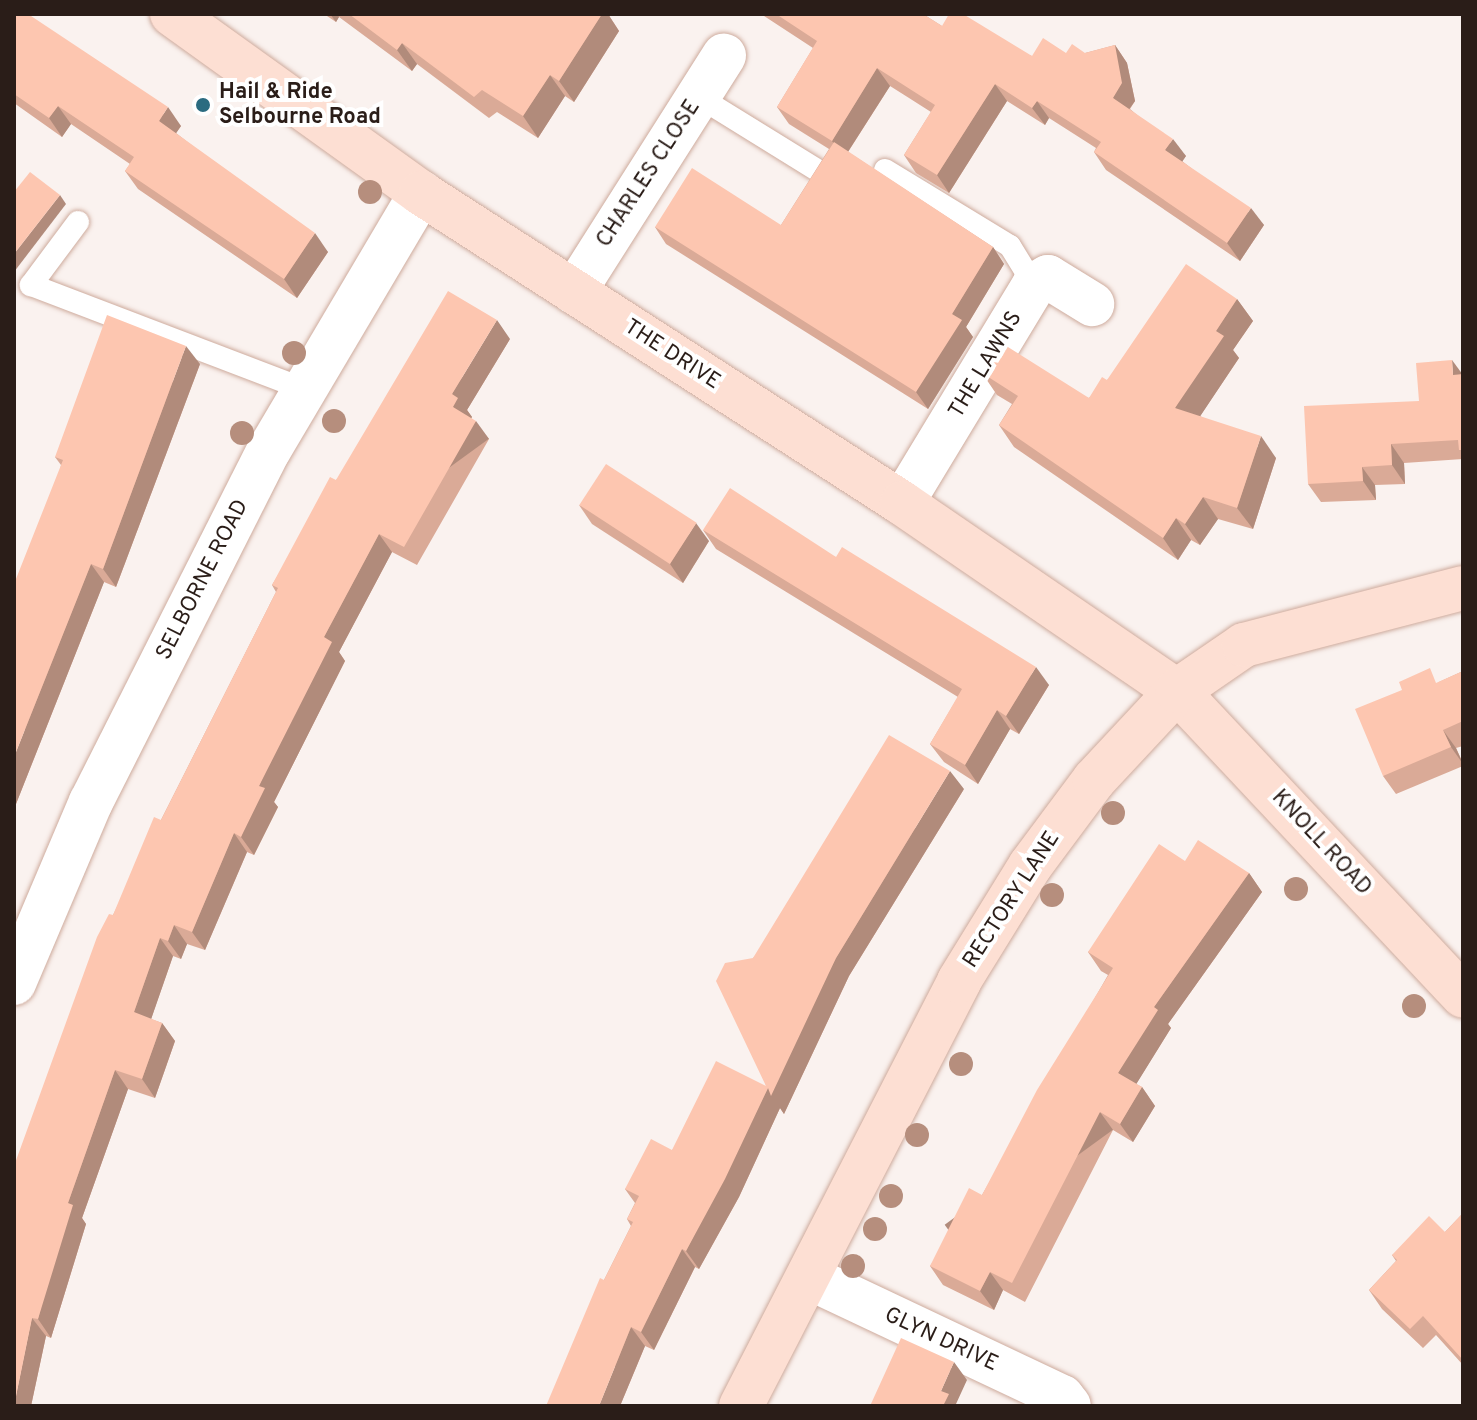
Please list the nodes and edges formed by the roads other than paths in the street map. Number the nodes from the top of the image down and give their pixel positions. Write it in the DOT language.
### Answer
graph roads {
  1 [pos="172,14"];
  2 [pos="724,56"];
  3 [pos="699,97"];
  4 [pos="817,170"];
  5 [pos="885,170"];
  6 [pos="421,193"];
  7 [pos="78,222"];
  8 [pos="1034,285"];
  9 [pos="574,292"];
  10 [pos="1092,304"];
  11 [pos="304,389"];
  12 [pos="902,503"];
  13 [pos="1463,588"];
  14 [pos="1177,691"];
  15 [pos="22,937"];
  16 [pos="14,983"];
  17 [pos="1463,996"];
  18 [pos="810,1278"];
  19 [pos="741,1406"];
  20 [pos="1069,1406"];
  1 -- 6 [label="street, THE DRIVE"];
  2 -- 3 [label="street, CHARLES CLOSE"];
  3 -- 4 [label="lane"];
  3 -- 9 [label="street, CHARLES CLOSE"];
  5 -- 8 [label="lane"];
  6 -- 9 [label="street, THE DRIVE"];
  6 -- 11 [label="street, SELBORNE ROAD"];
  7 -- 11 [label="lane"];
  8 -- 10 [label="street"];
  8 -- 12 [label="street, THE LAWNS"];
  9 -- 12 [label="street, THE DRIVE"];
  11 -- 15 [label="street, SELBORNE ROAD"];
  12 -- 14 [label="street, THE DRIVE"];
  13 -- 14 [label="street, RECTORY LANE"];
  14 -- 17 [label="street, KNOLL ROAD"];
  14 -- 18 [label="street, RECTORY LANE"];
  15 -- 16 [label="street, SELBORNE ROAD"];
  18 -- 19 [label="street, RECTORY LANE"];
  18 -- 20 [label="street, GLYN DRIVE"];
}
